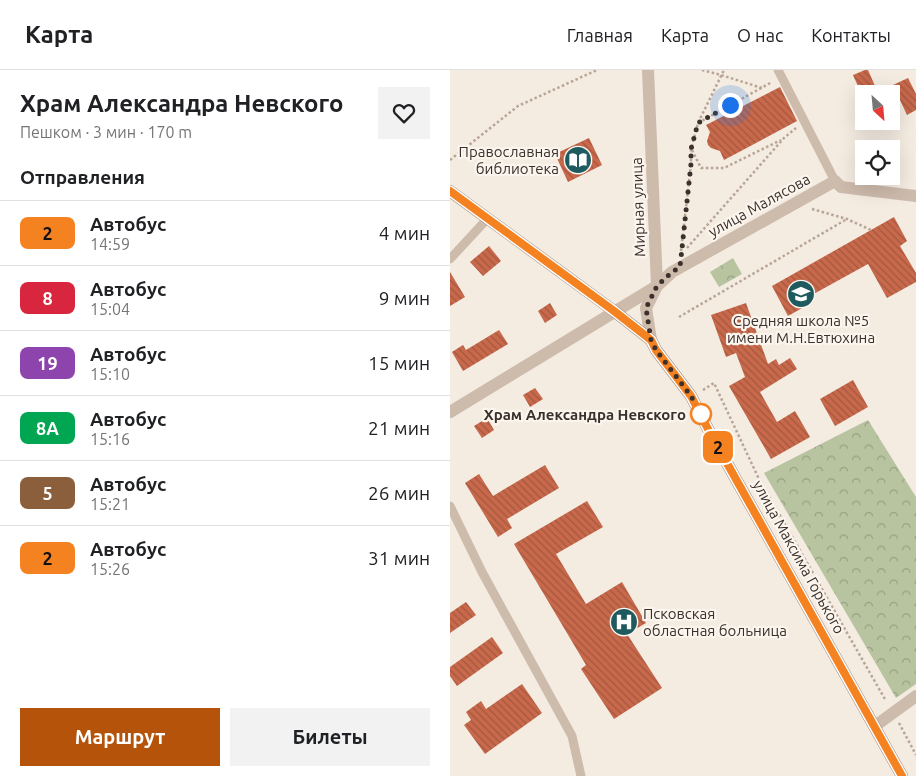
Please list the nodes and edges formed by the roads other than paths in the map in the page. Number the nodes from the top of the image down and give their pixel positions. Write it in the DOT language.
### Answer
graph roads {
  1 [pos="648,70"];
  2 [pos="780,73"];
  3 [pos="835,181"];
  4 [pos="450,191"];
  5 [pos="916,196"];
  6 [pos="488,218"];
  7 [pos="450,259"];
  8 [pos="657,286"];
  9 [pos="614,311"];
  10 [pos="651,340"];
  11 [pos="450,412"];
  12 [pos="450,506"];
  13 [pos="916,696"];
  14 [pos="875,726"];
  15 [pos="581,776"];
  16 [pos="902,776"];
  1 -- 8 [label="street, Мирная улица"];
  2 -- 3 [label="lane"];
  3 -- 5 [label="street, улица Малясова"];
  3 -- 8 [label="street, улица Малясова"];
  4 -- 6 [label="main road, улица Максима Горького"];
  6 -- 7 [label="lane"];
  6 -- 9 [label="main road, улица Максима Горького"];
  8 -- 9 [label="street, улица Малясова"];
  8 -- 10 [label="street, Мирная улица"];
  9 -- 10 [label="main road, улица Максима Горького"];
  9 -- 11 [label="street, улица Малясова"];
  10 -- 14 [label="main road, улица Максима Горького"];
  12 -- 15 [label="lane"];
  13 -- 14 [label="street"];
  14 -- 16 [label="main road, улица Максима Горького"];
}
